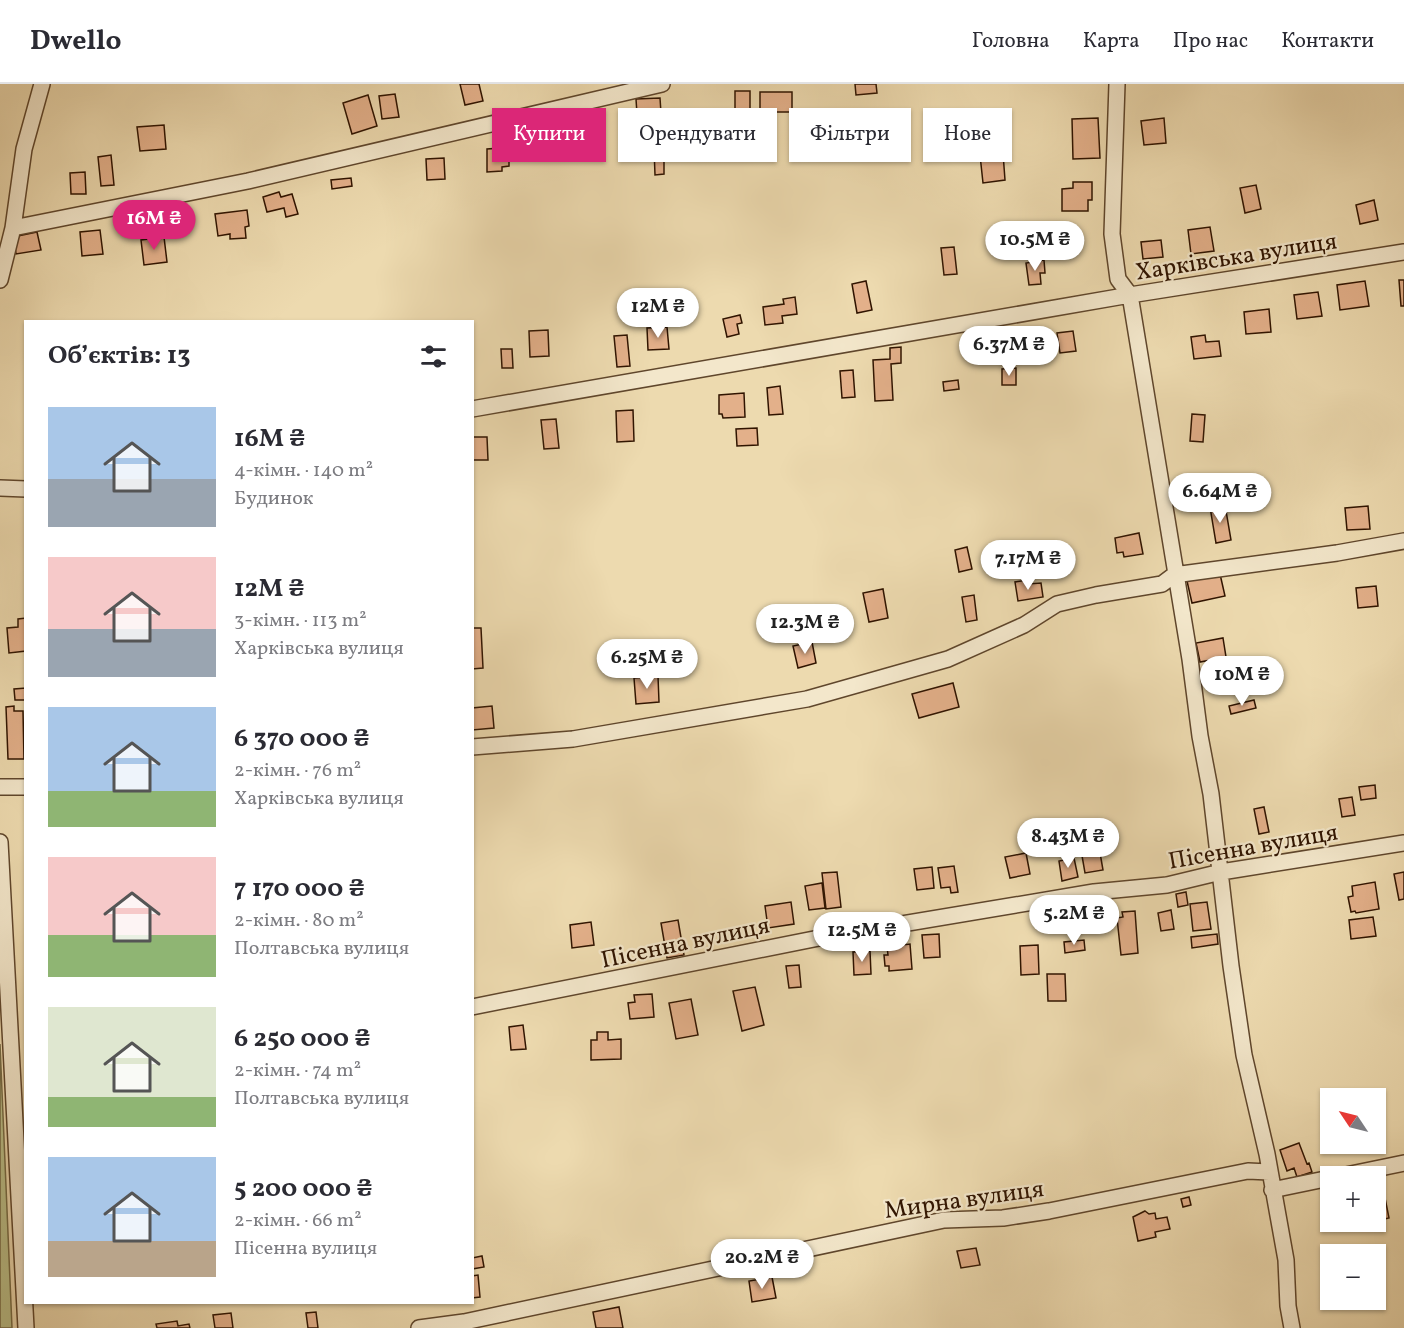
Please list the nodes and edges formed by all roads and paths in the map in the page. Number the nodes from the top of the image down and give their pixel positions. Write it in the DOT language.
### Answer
graph roads {
  1 [pos="42,84"];
  2 [pos="662,84"];
  3 [pos="1117,84"];
  4 [pos="13,228"];
  5 [pos="1404,252"];
  6 [pos="0,280"];
  7 [pos="1130,295"];
  8 [pos="474,409"];
  9 [pos="0,488"];
  10 [pos="24,489"];
  11 [pos="1404,541"];
  12 [pos="1174,575"];
  13 [pos="474,747"];
  14 [pos="0,787"];
  15 [pos="24,787"];
  16 [pos="0,842"];
  17 [pos="1404,843"];
  18 [pos="1221,872"];
  19 [pos="474,1007"];
  20 [pos="19,1085"];
  21 [pos="1404,1163"];
  22 [pos="1386,1167"];
  23 [pos="1269,1172"];
  24 [pos="1320,1180"];
  25 [pos="1272,1190"];
  26 [pos="24,1259"];
  27 [pos="25,1304"];
  28 [pos="26,1328"];
  29 [pos="419,1328"];
  30 [pos="1292,1328"];
  1 -- 4 [label="street"];
  2 -- 4 [label="street"];
  3 -- 7 [label="street"];
  4 -- 6 [label="street"];
  5 -- 7 [label="street, Харківська вулиця"];
  7 -- 8 [label="street, Харківська вулиця"];
  7 -- 12 [label="street"];
  9 -- 10 [label="street"];
  11 -- 12 [label="street"];
  12 -- 13 [label="street"];
  12 -- 18 [label="street"];
  14 -- 15 [label="street"];
  16 -- 20 [label="street"];
  17 -- 18 [label="street, Пісенна вулиця"];
  18 -- 19 [label="street, Пісенна вулиця"];
  18 -- 23 [label="street"];
  20 -- 26 [label="street"];
  21 -- 22 [label="street"];
  23 -- 25 [label="street"];
  23 -- 29 [label="street, Мирна вулиця"];
  24 -- 25 [label="street"];
  25 -- 30 [label="street"];
  27 -- 28 [label="street"];
}
